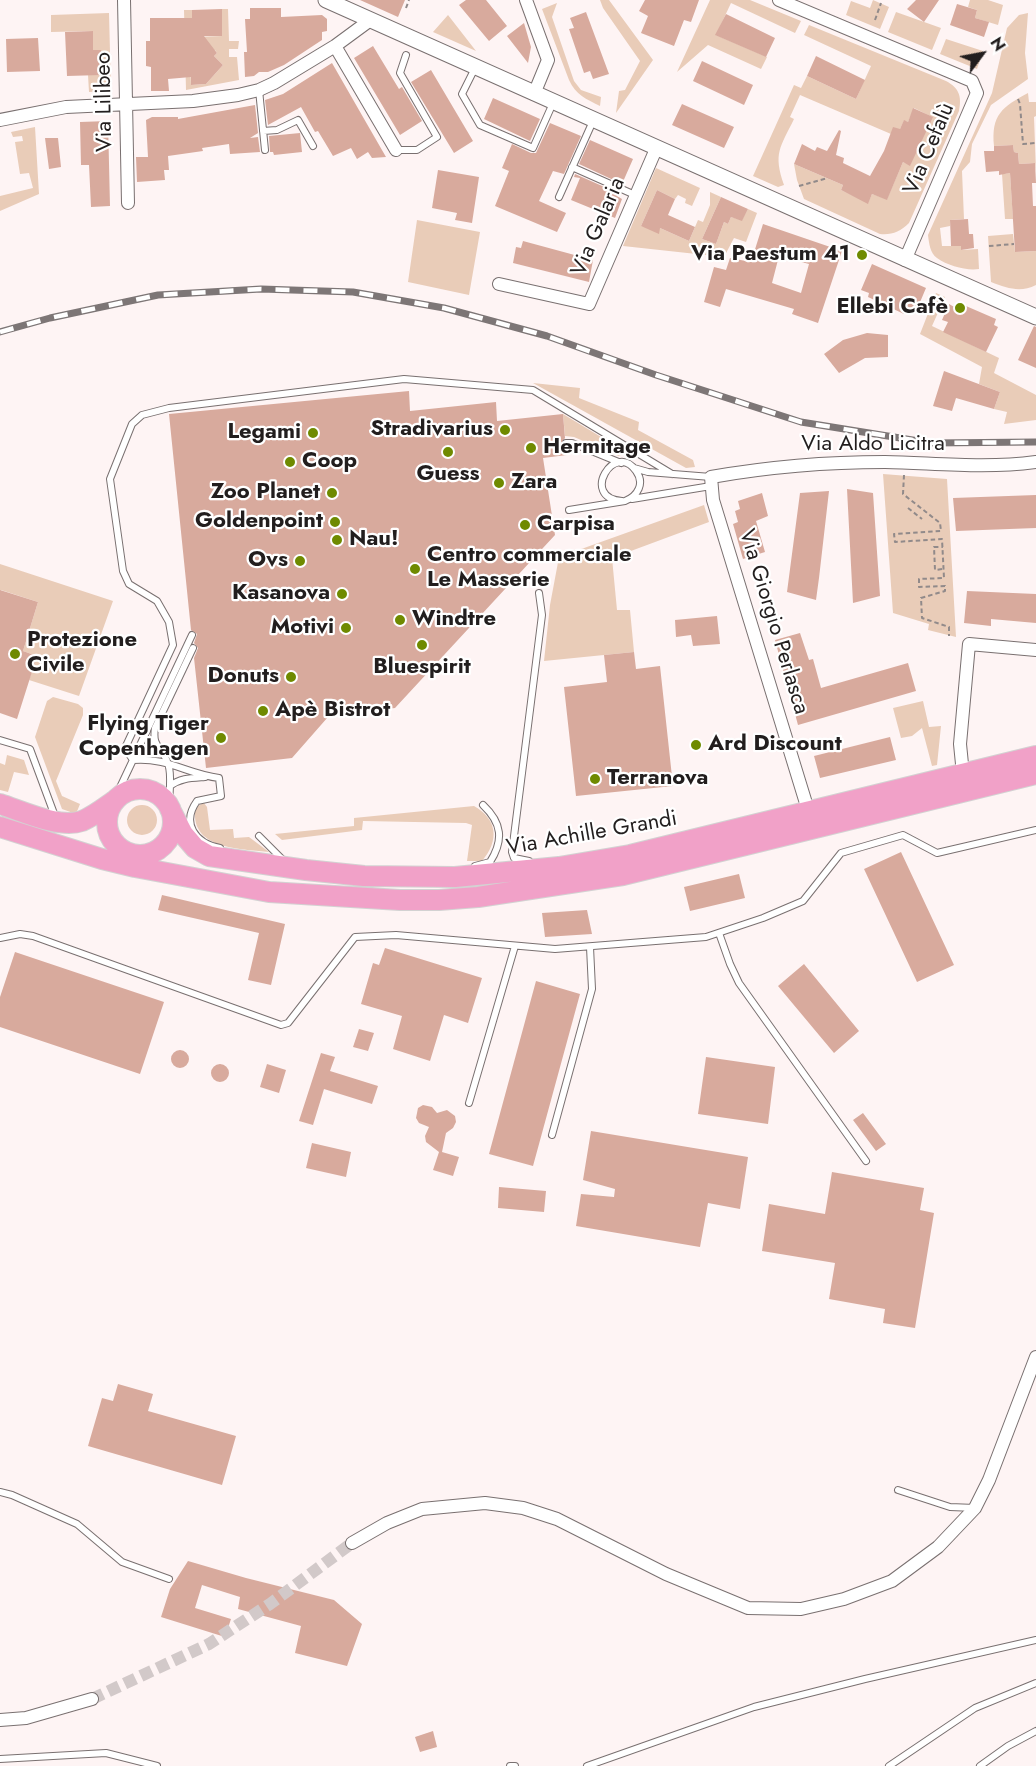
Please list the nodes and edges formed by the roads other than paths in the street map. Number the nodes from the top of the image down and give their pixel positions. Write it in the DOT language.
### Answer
graph roads {
  1 [pos="124,0"];
  2 [pos="326,0"];
  3 [pos="526,0"];
  4 [pos="779,0"];
  5 [pos="369,21"];
  6 [pos="335,46"];
  7 [pos="406,55"];
  8 [pos="475,68"];
  9 [pos="259,90"];
  10 [pos="534,94"];
  11 [pos="554,103"];
  12 [pos="126,105"];
  13 [pos="0,120"];
  14 [pos="593,120"];
  15 [pos="263,131"];
  16 [pos="313,146"];
  17 [pos="656,149"];
  18 [pos="266,150"];
  19 [pos="396,150"];
  20 [pos="572,167"];
  21 [pos="636,195"];
  22 [pos="559,197"];
  23 [pos="128,203"];
  24 [pos="905,260"];
  25 [pos="499,284"];
  26 [pos="1036,317"];
  27 [pos="566,443"];
  28 [pos="1036,462"];
  29 [pos="621,463"];
  30 [pos="633,467"];
  31 [pos="672,474"];
  32 [pos="711,482"];
  33 [pos="631,499"];
  34 [pos="622,501"];
  35 [pos="569,510"];
  36 [pos="539,593"];
  37 [pos="192,635"];
  38 [pos="193,648"];
  39 [pos="1036,650"];
  40 [pos="0,740"];
  41 [pos="1036,756"];
  42 [pos="133,760"];
  43 [pos="168,762"];
  44 [pos="963,774"];
  45 [pos="1036,774"];
  46 [pos="208,777"];
  47 [pos="170,800"];
  48 [pos="114,801"];
  49 [pos="0,804"];
  50 [pos="483,805"];
  51 [pos="809,813"];
  52 [pos="0,819"];
  53 [pos="57,822"];
  54 [pos="0,827"];
  55 [pos="1035,831"];
  56 [pos="258,836"];
  57 [pos="224,849"];
  58 [pos="126,852"];
  59 [pos="244,853"];
  60 [pos="283,860"];
  61 [pos="549,860"];
  62 [pos="306,862"];
  63 [pos="340,865"];
  64 [pos="470,867"];
  65 [pos="422,869"];
  66 [pos="364,876"];
  67 [pos="392,878"];
  68 [pos="509,892"];
  69 [pos="718,933"];
  70 [pos="0,938"];
  71 [pos="515,946"];
  72 [pos="590,947"];
  73 [pos="469,1103"];
  74 [pos="552,1135"];
  75 [pos="866,1161"];
  76 [pos="1036,1357"];
  77 [pos="898,1490"];
  78 [pos="0,1492"];
  79 [pos="975,1508"];
  80 [pos="352,1543"];
  81 [pos="169,1579"];
  82 [pos="1036,1640"];
  83 [pos="1036,1683"];
  84 [pos="93,1699"];
  85 [pos="0,1720"];
  86 [pos="1036,1731"];
  87 [pos="0,1759"];
  88 [pos="157,1766"];
  89 [pos="510,1766"];
  90 [pos="515,1766"];
  91 [pos="587,1766"];
  92 [pos="890,1766"];
  93 [pos="980,1766"];
  1 -- 12 [label="street, Via Lilibeo"];
  2 -- 5 [label="street"];
  3 -- 10 [label="street"];
  4 -- 24 [label="street, Via Cefalù"];
  5 -- 6 [label="street"];
  5 -- 8 [label="street"];
  6 -- 9 [label="street"];
  6 -- 19 [label="street"];
  7 -- 19 [label="lane"];
  8 -- 10 [label="street"];
  8 -- 11 [label="lane"];
  9 -- 12 [label="street"];
  9 -- 15 [label="lane"];
  10 -- 11 [label="street"];
  11 -- 14 [label="street"];
  12 -- 13 [label="street"];
  12 -- 23 [label="street, Via Lilibeo"];
  14 -- 17 [label="street"];
  14 -- 20 [label="lane"];
  15 -- 16 [label="lane"];
  15 -- 18 [label="lane"];
  17 -- 21 [label="street, Via Galaria"];
  17 -- 24 [label="street"];
  20 -- 21 [label="lane"];
  20 -- 22 [label="lane"];
  21 -- 25 [label="street, Via Galaria"];
  24 -- 26 [label="street"];
  27 -- 29 [label="lane"];
  28 -- 32 [label="street, Via Aldo Licitra"];
  29 -- 30 [label="lane"];
  29 -- 34 [label="lane"];
  30 -- 31 [label="lane"];
  30 -- 33 [label="lane"];
  31 -- 32 [label="lane"];
  31 -- 42 [label="lane"];
  32 -- 33 [label="lane"];
  32 -- 51 [label="street, Via Giorgio Perlasca"];
  33 -- 34 [label="lane"];
  34 -- 35 [label="lane"];
  36 -- 61 [label="lane"];
  37 -- 42 [label="lane"];
  38 -- 43 [label="lane"];
  39 -- 44 [label="street"];
  40 -- 53 [label="lane"];
  41 -- 44 [label="main road, Via Achille Grandi"];
  42 -- 43 [label="lane"];
  42 -- 48 [label="lane"];
  43 -- 46 [label="lane"];
  43 -- 47 [label="lane"];
  44 -- 51 [label="main road, Via Achille Grandi"];
  45 -- 68 [label="main road, Via Achille Grandi"];
  46 -- 47 [label="lane"];
  46 -- 57 [label="lane"];
  47 -- 48 [label="main road"];
  47 -- 58 [label="main road"];
  47 -- 66 [label="main road, Via Achille Grandi"];
  48 -- 53 [label="main road"];
  48 -- 58 [label="main road"];
  49 -- 53 [label="main road"];
  50 -- 64 [label="lane"];
  51 -- 67 [label="main road, Via Achille Grandi"];
  52 -- 58 [label="main road, Via Achille Grandi"];
  54 -- 68 [label="main road, Via Achille Grandi"];
  55 -- 69 [label="lane"];
  56 -- 60 [label="lane"];
  58 -- 68 [label="main road, Via Achille Grandi"];
  59 -- 60 [label="lane"];
  60 -- 62 [label="lane"];
  63 -- 66 [label="lane"];
  65 -- 67 [label="lane"];
  66 -- 67 [label="main road, Via Achille Grandi"];
  69 -- 72 [label="lane"];
  69 -- 75 [label="lane"];
  70 -- 71 [label="lane"];
  71 -- 72 [label="lane"];
  71 -- 73 [label="lane"];
  72 -- 74 [label="lane"];
  76 -- 79 [label="street"];
  77 -- 79 [label="lane"];
  78 -- 81 [label="lane"];
  79 -- 80 [label="street"];
  82 -- 91 [label="lane"];
  83 -- 92 [label="lane"];
  84 -- 85 [label="street"];
  86 -- 93 [label="lane"];
  87 -- 88 [label="lane"];
  89 -- 90 [label="lane"];
}
